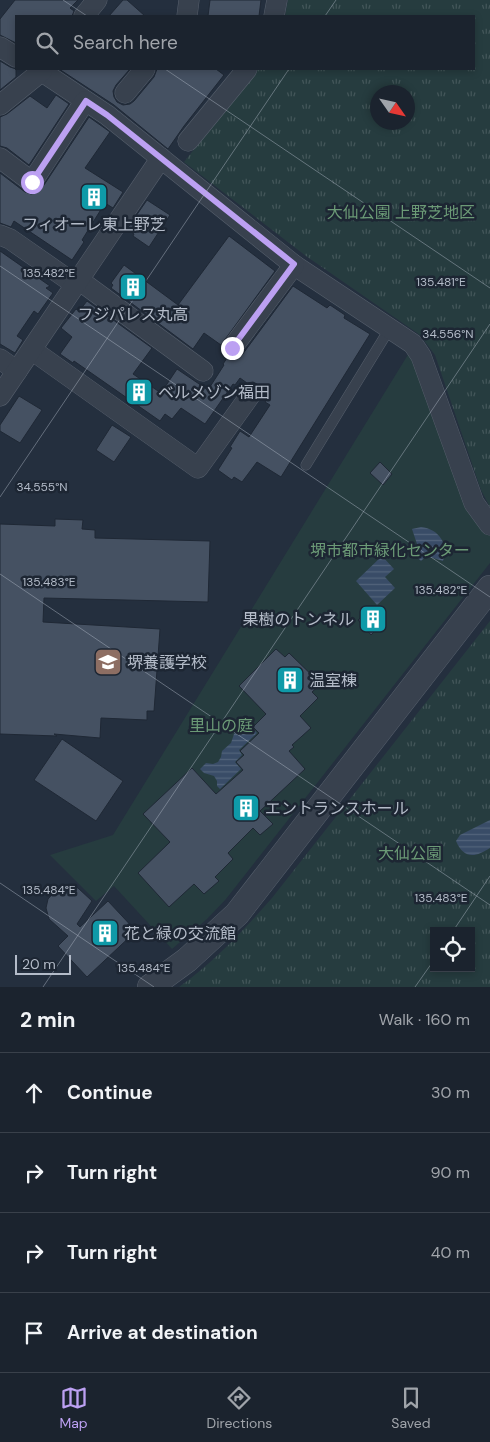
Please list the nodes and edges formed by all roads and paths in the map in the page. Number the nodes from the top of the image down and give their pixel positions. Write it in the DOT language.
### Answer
graph roads {
  1 [pos="97,0"];
  2 [pos="189,0"];
  3 [pos="277,0"];
  4 [pos="85,15"];
  5 [pos="187,15"];
  6 [pos="274,15"];
  7 [pos="0,48"];
  8 [pos="15,56"];
  9 [pos="40,70"];
  10 [pos="144,70"];
  11 [pos="242,70"];
  12 [pos="126,93"];
  13 [pos="86,101"];
  14 [pos="0,105"];
  15 [pos="188,141"];
  16 [pos="0,158"];
  17 [pos="161,158"];
  18 [pos="0,235"];
  19 [pos="294,264"];
  20 [pos="77,283"];
  21 [pos="390,328"];
  22 [pos="232,348"];
  23 [pos="32,350"];
  24 [pos="0,359"];
  25 [pos="17,371"];
  26 [pos="203,371"];
  27 [pos="250,394"];
  28 [pos="0,396"];
  29 [pos="306,465"];
  30 [pos="490,525"];
  31 [pos="490,588"];
  32 [pos="150,987"];
  1 -- 4 [label="street"];
  2 -- 5 [label="street"];
  3 -- 6 [label="street"];
  7 -- 8 [label="street"];
  9 -- 13 [label="street"];
  9 -- 14 [label="street"];
  10 -- 12 [label="street"];
  11 -- 15 [label="street"];
  13 -- 16 [label="street"];
  13 -- 17 [label="street"];
  17 -- 19 [label="street"];
  17 -- 20 [label="street"];
  18 -- 20 [label="street"];
  19 -- 21 [label="street"];
  19 -- 22 [label="street"];
  20 -- 23 [label="street"];
  20 -- 26 [label="street"];
  21 -- 29 [label="lane"];
  21 -- 30 [label="street"];
  23 -- 25 [label="street"];
  23 -- 27 [label="street"];
  24 -- 25 [label="street"];
  25 -- 28 [label="street"];
  31 -- 32 [label="street"];
}
